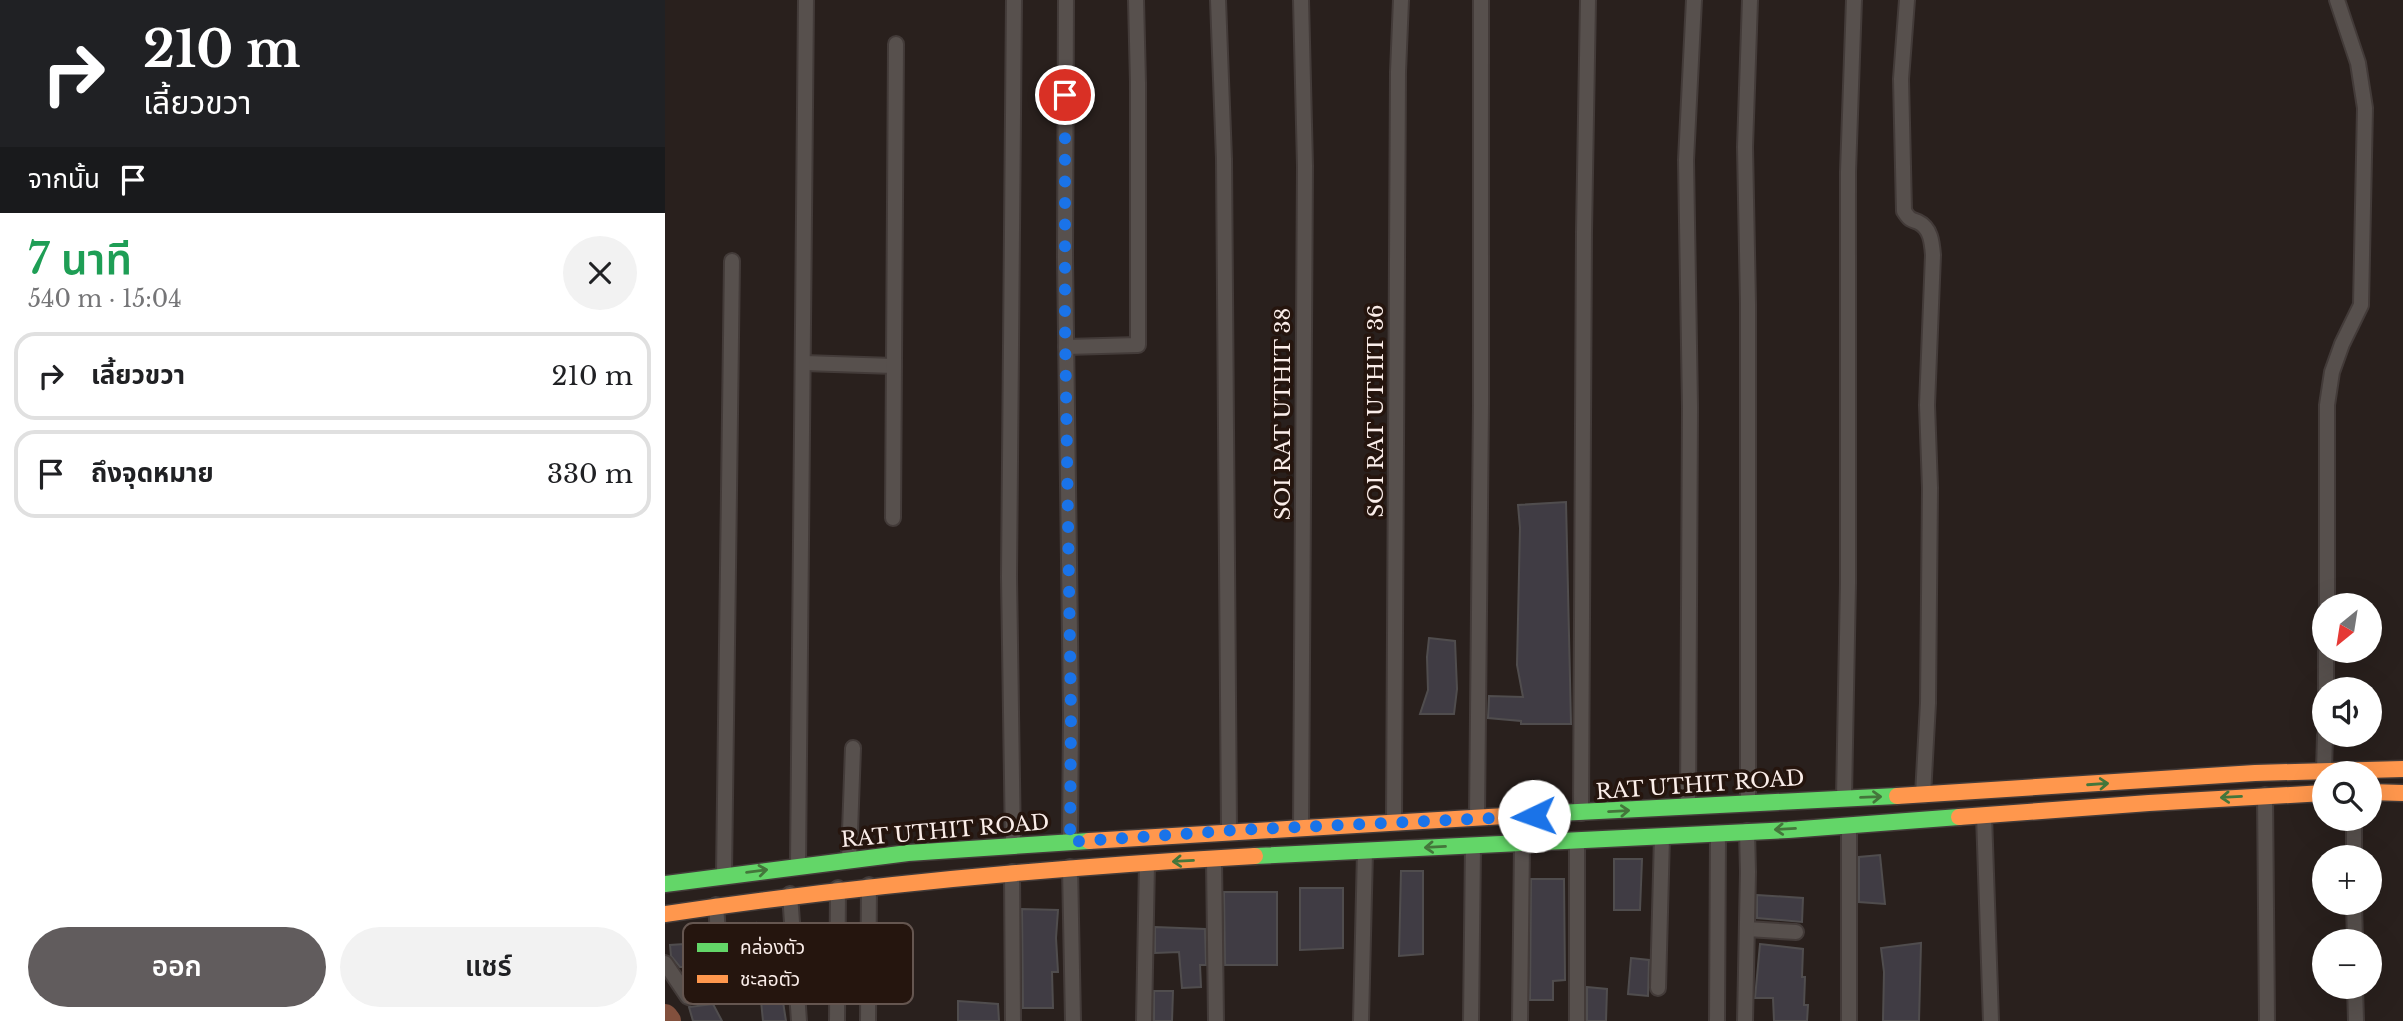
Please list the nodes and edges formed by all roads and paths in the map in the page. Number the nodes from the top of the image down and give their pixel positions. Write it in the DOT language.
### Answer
graph roads {
  1 [pos="806,0"];
  2 [pos="1014,0"];
  3 [pos="1066,0"];
  4 [pos="1136,0"];
  5 [pos="1218,0"];
  6 [pos="1301,0"];
  7 [pos="1401,0"];
  8 [pos="1481,0"];
  9 [pos="1588,0"];
  10 [pos="1694,0"];
  11 [pos="1750,0"];
  12 [pos="1854,0"];
  13 [pos="1907,0"];
  14 [pos="2337,0"];
  15 [pos="895,44"];
  16 [pos="732,261"];
  17 [pos="1066,347"];
  18 [pos="804,363"];
  19 [pos="894,366"];
  20 [pos="893,518"];
  21 [pos="2327,593"];
  22 [pos="853,748"];
  23 [pos="2403,769"];
  24 [pos="2382,770"];
  25 [pos="2312,771"];
  26 [pos="2382,792"];
  27 [pos="2312,793"];
  28 [pos="2403,793"];
  29 [pos="1950,794"];
  30 [pos="1923,795"];
  31 [pos="2265,795"];
  32 [pos="1844,798"];
  33 [pos="1748,803"];
  34 [pos="1688,807"];
  35 [pos="1581,813"];
  36 [pos="1984,815"];
  37 [pos="1477,818"];
  38 [pos="1954,818"];
  39 [pos="1394,822"];
  40 [pos="1849,826"];
  41 [pos="1301,828"];
  42 [pos="1229,831"];
  43 [pos="1747,831"];
  44 [pos="1718,833"];
  45 [pos="1663,836"];
  46 [pos="1577,841"];
  47 [pos="1070,842"];
  48 [pos="1521,843"];
  49 [pos="1473,845"];
  50 [pos="1013,846"];
  51 [pos="1365,851"];
  52 [pos="1214,859"];
  53 [pos="849,860"];
  54 [pos="1147,863"];
  55 [pos="798,866"];
  56 [pos="1070,867"];
  57 [pos="1012,872"];
  58 [pos="724,875"];
  59 [pos="665,884"];
  60 [pos="869,885"];
  61 [pos="838,888"];
  62 [pos="790,894"];
  63 [pos="716,905"];
  64 [pos="665,914"];
  65 [pos="717,923"];
  66 [pos="792,923"];
  67 [pos="838,923"];
  68 [pos="869,923"];
  69 [pos="1747,929"];
  70 [pos="1796,932"];
  71 [pos="665,964"];
  72 [pos="1658,988"];
  73 [pos="683,990"];
  74 [pos="2355,999"];
  75 [pos="1013,1021"];
  76 [pos="1073,1021"];
  77 [pos="1144,1021"];
  78 [pos="1216,1021"];
  79 [pos="1361,1021"];
  80 [pos="1471,1021"];
  81 [pos="1520,1021"];
  82 [pos="1577,1021"];
  83 [pos="1717,1021"];
  84 [pos="1745,1021"];
  85 [pos="1849,1021"];
  86 [pos="1991,1021"];
  87 [pos="2267,1021"];
  88 [pos="2355,1021"];
  1 -- 18 [label="street"];
  2 -- 50 [label="street"];
  3 -- 17 [label="street"];
  4 -- 17 [label="street"];
  5 -- 42 [label="street"];
  6 -- 41 [label="street, SOI RAT UTHIT 38"];
  7 -- 39 [label="street, SOI RAT UTHIT 36"];
  8 -- 37 [label="street"];
  9 -- 35 [label="street"];
  10 -- 34 [label="street"];
  11 -- 33 [label="street"];
  12 -- 32 [label="street"];
  13 -- 30 [label="street"];
  14 -- 21 [label="street"];
  15 -- 19 [label="street"];
  16 -- 58 [label="street"];
  17 -- 47 [label="street"];
  18 -- 19 [label="street"];
  18 -- 55 [label="street"];
  19 -- 20 [label="street"];
  22 -- 53 [label="street"];
  23 -- 24 [label="main road, RAT UTHIT ROAD"];
  29 -- 25 [label="main road, RAT UTHIT ROAD, one-way"];
  26 -- 28 [label="main road"];
  27 -- 31 [label="main road"];
  29 -- 30 [label="main road, RAT UTHIT ROAD"];
  29 -- 38 [label="main road"];
  32 -- 30 [label="main road, RAT UTHIT ROAD, one-way"];
  31 -- 36 [label="main road, one-way"];
  31 -- 87 [label="street"];
  32 -- 33 [label="main road, RAT UTHIT ROAD"];
  33 -- 34 [label="main road, RAT UTHIT ROAD"];
  35 -- 34 [label="main road, RAT UTHIT ROAD, one-way"];
  35 -- 37 [label="main road, RAT UTHIT ROAD"];
  36 -- 38 [label="main road"];
  36 -- 86 [label="street"];
  37 -- 39 [label="main road, RAT UTHIT ROAD"];
  38 -- 40 [label="main road"];
  39 -- 41 [label="main road, RAT UTHIT ROAD"];
  40 -- 43 [label="main road, one-way"];
  40 -- 85 [label="street"];
  41 -- 42 [label="main road, RAT UTHIT ROAD"];
  42 -- 47 [label="main road, RAT UTHIT ROAD"];
  43 -- 44 [label="main road"];
  43 -- 69 [label="street"];
  44 -- 45 [label="main road"];
  44 -- 83 [label="street"];
  45 -- 46 [label="main road"];
  45 -- 72 [label="street"];
  46 -- 48 [label="main road"];
  46 -- 82 [label="street"];
  47 -- 50 [label="main road, RAT UTHIT ROAD"];
  48 -- 49 [label="main road"];
  48 -- 81 [label="street"];
  49 -- 51 [label="main road, one-way"];
  49 -- 80 [label="street"];
  50 -- 53 [label="main road, RAT UTHIT ROAD"];
  51 -- 52 [label="main road"];
  51 -- 79 [label="street"];
  52 -- 54 [label="main road, one-way"];
  52 -- 78 [label="street"];
  53 -- 55 [label="main road, RAT UTHIT ROAD"];
  54 -- 56 [label="main road"];
  54 -- 77 [label="street"];
  58 -- 55 [label="main road, RAT UTHIT ROAD, one-way"];
  56 -- 57 [label="main road"];
  56 -- 76 [label="street"];
  57 -- 60 [label="main road"];
  57 -- 75 [label="street"];
  58 -- 59 [label="main road, RAT UTHIT ROAD"];
  60 -- 61 [label="main road"];
  60 -- 68 [label="street"];
  61 -- 62 [label="main road"];
  61 -- 67 [label="street"];
  62 -- 63 [label="main road"];
  62 -- 66 [label="street"];
  63 -- 64 [label="main road"];
  63 -- 65 [label="street"];
  69 -- 70 [label="street"];
  69 -- 84 [label="street"];
  71 -- 73 [label="street"];
  74 -- 88 [label="street"];
}
